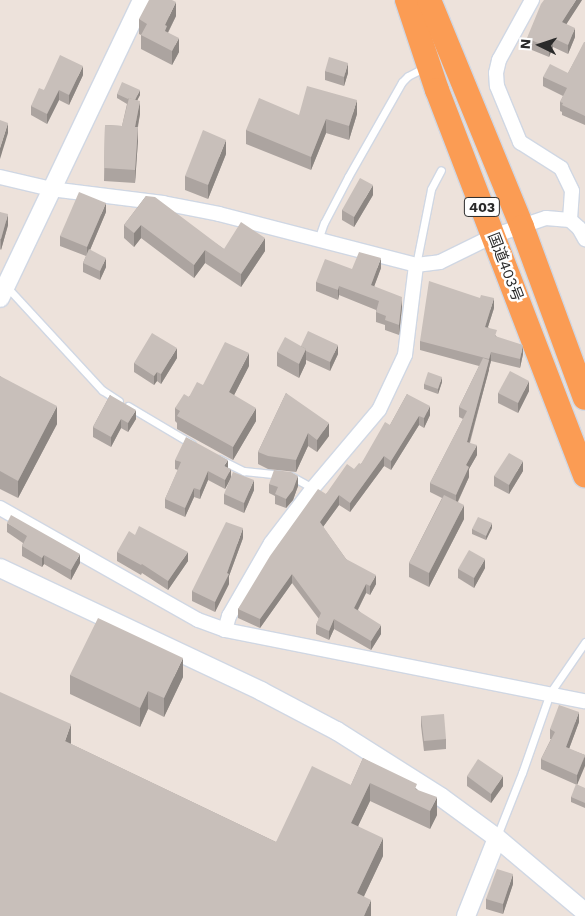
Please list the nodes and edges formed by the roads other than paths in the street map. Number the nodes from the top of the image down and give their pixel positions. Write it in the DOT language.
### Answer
graph roads {
  1 [pos="142,0"];
  2 [pos="407,0"];
  3 [pos="429,0"];
  4 [pos="532,0"];
  5 [pos="429,66"];
  6 [pos="441,170"];
  7 [pos="0,177"];
  8 [pos="52,189"];
  9 [pos="570,220"];
  10 [pos="522,227"];
  11 [pos="493,236"];
  12 [pos="585,239"];
  13 [pos="318,240"];
  14 [pos="416,265"];
  15 [pos="3,292"];
  16 [pos="585,398"];
  17 [pos="202,450"];
  18 [pos="211,455"];
  19 [pos="585,476"];
  20 [pos="313,488"];
  21 [pos="0,508"];
  22 [pos="0,568"];
  23 [pos="225,630"];
  24 [pos="585,642"];
  25 [pos="550,694"];
  26 [pos="585,700"];
  27 [pos="497,838"];
  28 [pos="585,912"];
  29 [pos="466,916"];
  1 -- 8 [label="street"];
  2 -- 5 [label="highway, 国道403号 / 403"];
  3 -- 10 [label="highway, 国道403号 / 403"];
  4 -- 9 [label="street"];
  5 -- 11 [label="highway, 国道403号 / 403"];
  5 -- 13 [label="lane"];
  6 -- 14 [label="lane"];
  7 -- 8 [label="street"];
  8 -- 13 [label="street"];
  8 -- 15 [label="street"];
  9 -- 10 [label="street"];
  9 -- 12 [label="street"];
  10 -- 11 [label="street"];
  10 -- 16 [label="highway, 国道403号 / 403"];
  11 -- 14 [label="street"];
  11 -- 19 [label="highway, 国道403号 / 403"];
  13 -- 14 [label="street"];
  14 -- 20 [label="street"];
  15 -- 17 [label="lane"];
  18 -- 20 [label="lane"];
  20 -- 23 [label="street"];
  21 -- 23 [label="street"];
  22 -- 27 [label="street"];
  23 -- 25 [label="street"];
  24 -- 25 [label="lane"];
  25 -- 26 [label="street"];
  25 -- 27 [label="lane"];
  27 -- 28 [label="street"];
  27 -- 29 [label="street"];
}
